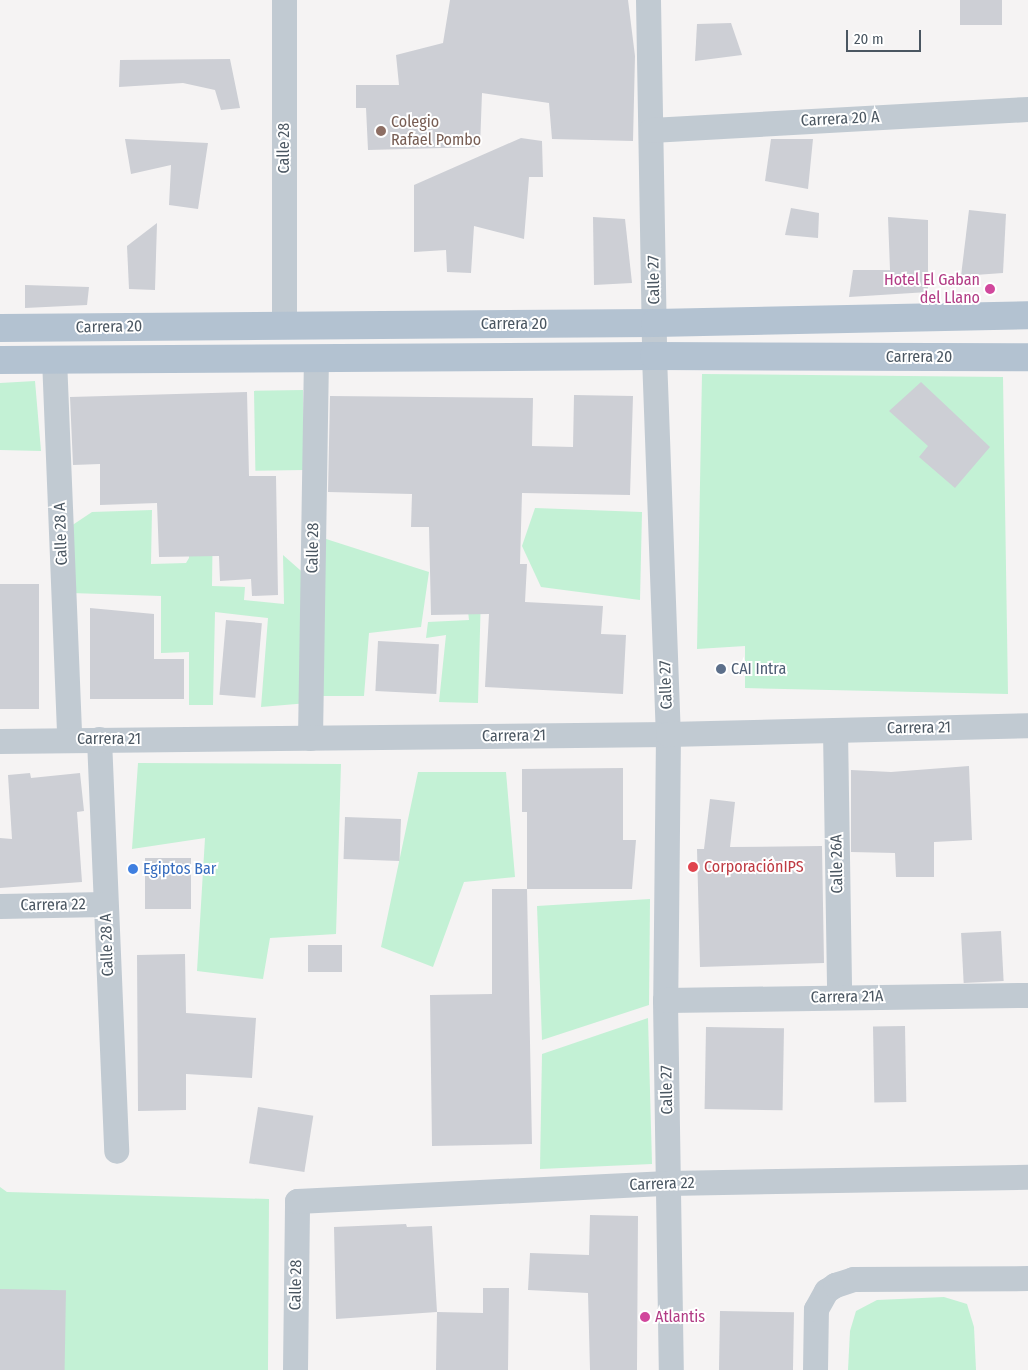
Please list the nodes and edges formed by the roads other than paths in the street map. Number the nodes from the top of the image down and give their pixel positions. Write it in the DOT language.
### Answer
graph roads {
  1 [pos="284,0"];
  2 [pos="648,0"];
  3 [pos="1028,109"];
  4 [pos="651,130"];
  5 [pos="1028,315"];
  6 [pos="655,323"];
  7 [pos="284,325"];
  8 [pos="0,328"];
  9 [pos="654,356"];
  10 [pos="316,357"];
  11 [pos="1028,357"];
  12 [pos="54,358"];
  13 [pos="0,360"];
  14 [pos="1028,725"];
  15 [pos="835,730"];
  16 [pos="668,734"];
  17 [pos="310,738"];
  18 [pos="98,739"];
  19 [pos="69,740"];
  20 [pos="0,741"];
  21 [pos="105,904"];
  22 [pos="0,906"];
  23 [pos="1028,995"];
  24 [pos="839,997"];
  25 [pos="665,1000"];
  26 [pos="116,1151"];
  27 [pos="1028,1177"];
  28 [pos="668,1183"];
  29 [pos="297,1201"];
  30 [pos="1028,1278"];
  31 [pos="295,1370"];
  32 [pos="672,1370"];
  33 [pos="815,1370"];
  1 -- 7 [label="street, Calle 28"];
  2 -- 4 [label="street, Calle 27"];
  3 -- 4 [label="street, Carrera 20 A"];
  4 -- 6 [label="street, Calle 27"];
  5 -- 6 [label="main road, Carrera 20"];
  6 -- 7 [label="main road, Carrera 20"];
  6 -- 9 [label="street, Calle 27"];
  7 -- 8 [label="main road, Carrera 20"];
  9 -- 10 [label="main road, Carrera 20"];
  9 -- 11 [label="main road, Carrera 20"];
  9 -- 16 [label="street, Calle 27"];
  10 -- 12 [label="main road, Carrera 20"];
  10 -- 17 [label="street, Calle 28"];
  12 -- 13 [label="main road, Carrera 20"];
  12 -- 19 [label="street, Calle 28 A"];
  14 -- 15 [label="street, Carrera 21"];
  15 -- 16 [label="street, Carrera 21"];
  15 -- 24 [label="street, Calle 26A"];
  16 -- 17 [label="street, Carrera 21"];
  16 -- 25 [label="street, Calle 27"];
  17 -- 18 [label="street, Carrera 21"];
  18 -- 19 [label="street, Carrera 21"];
  18 -- 21 [label="street, Calle 28 A"];
  19 -- 20 [label="street, Carrera 21"];
  21 -- 22 [label="street, Carrera 22"];
  21 -- 26 [label="street, Calle 28 A"];
  23 -- 24 [label="street, Carrera 21A"];
  24 -- 25 [label="street, Carrera 21A"];
  25 -- 28 [label="street, Calle 27"];
  27 -- 28 [label="street, Carrera 22"];
  28 -- 29 [label="street, Carrera 22"];
  28 -- 32 [label="street, Calle 27"];
  29 -- 31 [label="street, Calle 28"];
  30 -- 33 [label="street"];
}
